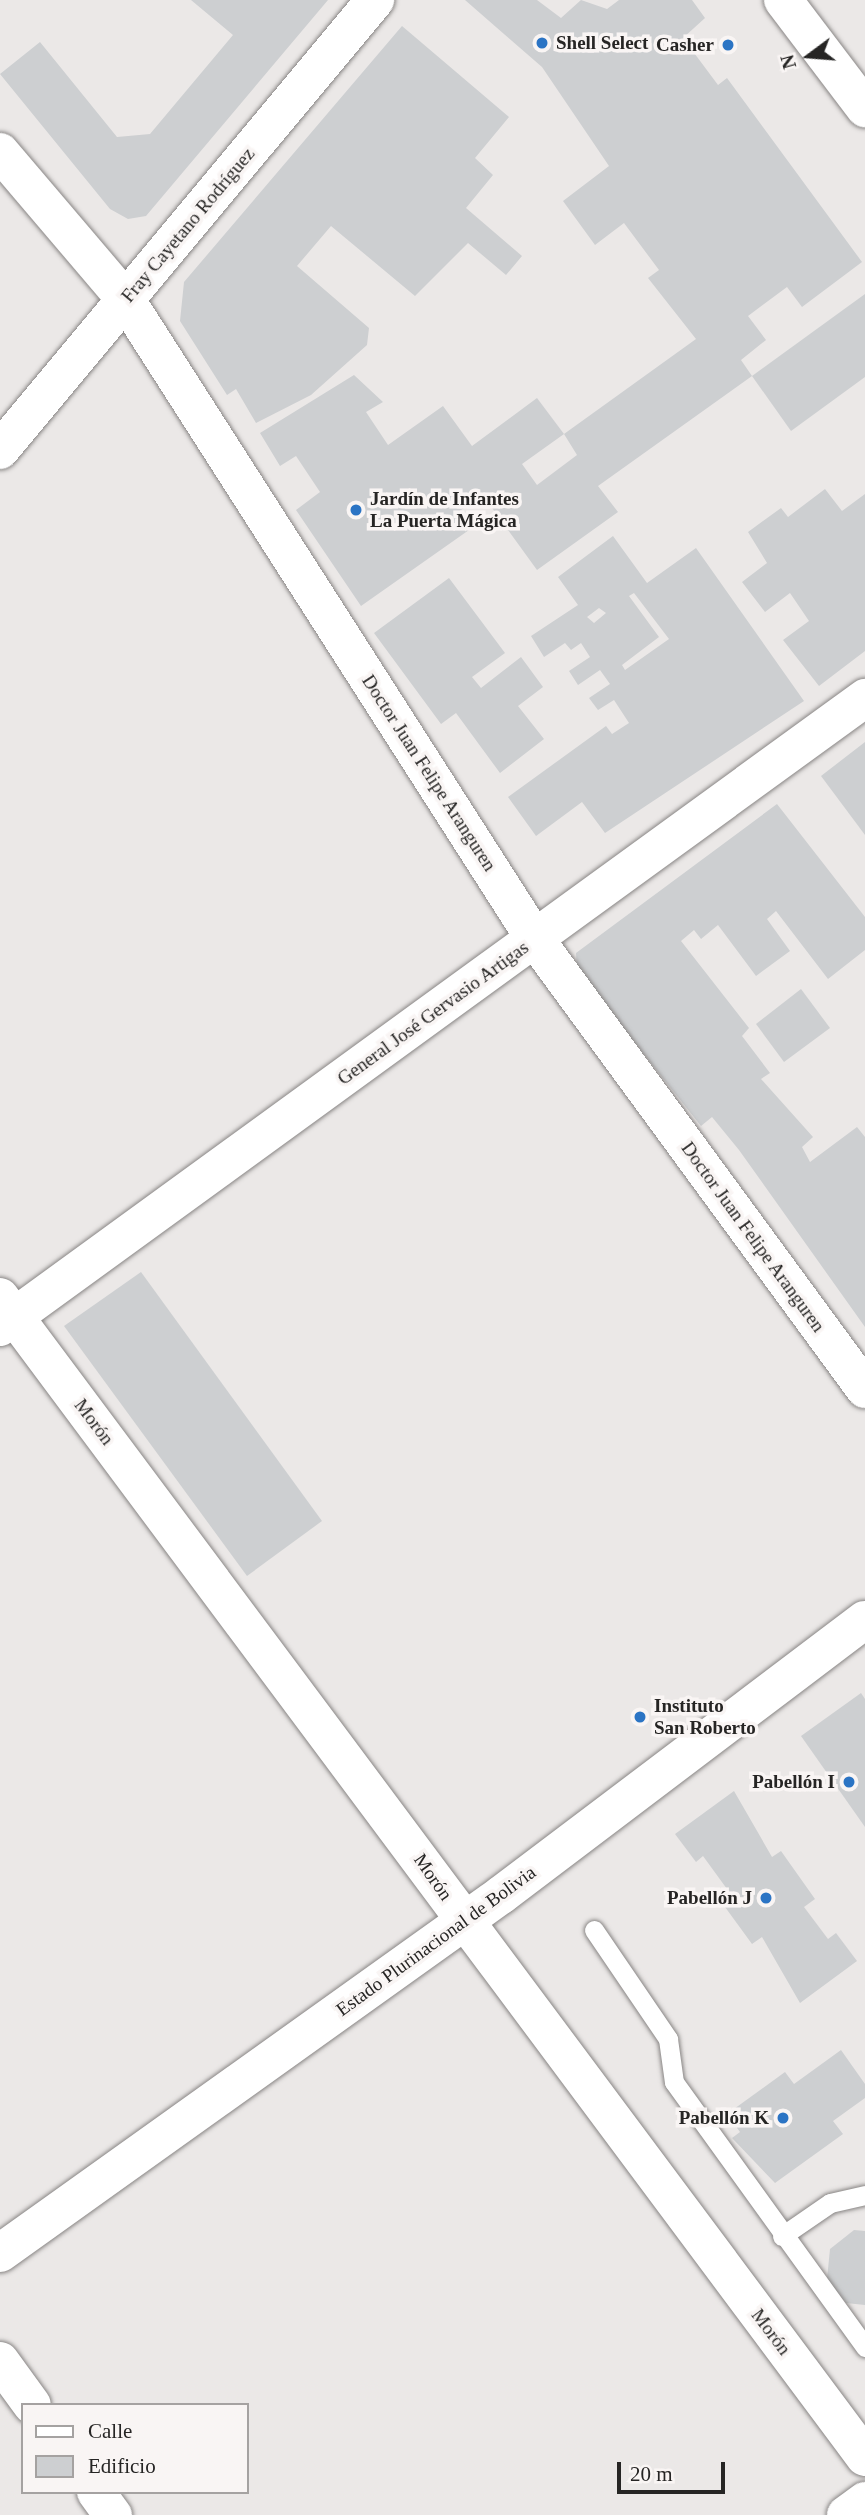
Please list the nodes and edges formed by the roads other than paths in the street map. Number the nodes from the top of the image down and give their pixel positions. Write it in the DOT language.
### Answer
graph roads {
  1 [pos="375,0"];
  2 [pos="783,0"];
  3 [pos="865,108"];
  4 [pos="0,152"];
  5 [pos="126,300"];
  6 [pos="0,450"];
  7 [pos="865,698"];
  8 [pos="535,939"];
  9 [pos="5,1313"];
  10 [pos="865,1389"];
  11 [pos="865,1620"];
  12 [pos="464,1921"];
  13 [pos="594,1930"];
  14 [pos="865,2195"];
  15 [pos="782,2236"];
  16 [pos="0,2253"];
  17 [pos="865,2347"];
  18 [pos="0,2361"];
  19 [pos="31,2403"];
  20 [pos="865,2457"];
  21 [pos="97,2494"];
  22 [pos="865,2501"];
  23 [pos="113,2515"];
  24 [pos="846,2515"];
  1 -- 5 [label="street, Fray Cayetano Rodríguez"];
  2 -- 3 [label="street"];
  4 -- 5 [label="street, Doctor Juan Felipe Aranguren"];
  5 -- 6 [label="street, Fray Cayetano Rodríguez"];
  5 -- 8 [label="street, Doctor Juan Felipe Aranguren"];
  7 -- 8 [label="street, General José Gervasio Artigas"];
  8 -- 9 [label="street, General José Gervasio Artigas"];
  8 -- 10 [label="street, Doctor Juan Felipe Aranguren"];
  9 -- 12 [label="street, Morón"];
  11 -- 12 [label="street, Estado Plurinacional de Bolivia"];
  12 -- 16 [label="street, Estado Plurinacional de Bolivia"];
  12 -- 20 [label="street, Morón"];
  13 -- 15 [label="lane"];
  14 -- 15 [label="lane"];
  15 -- 17 [label="lane"];
  18 -- 19 [label="street"];
  21 -- 23 [label="street"];
  22 -- 24 [label="street"];
}
